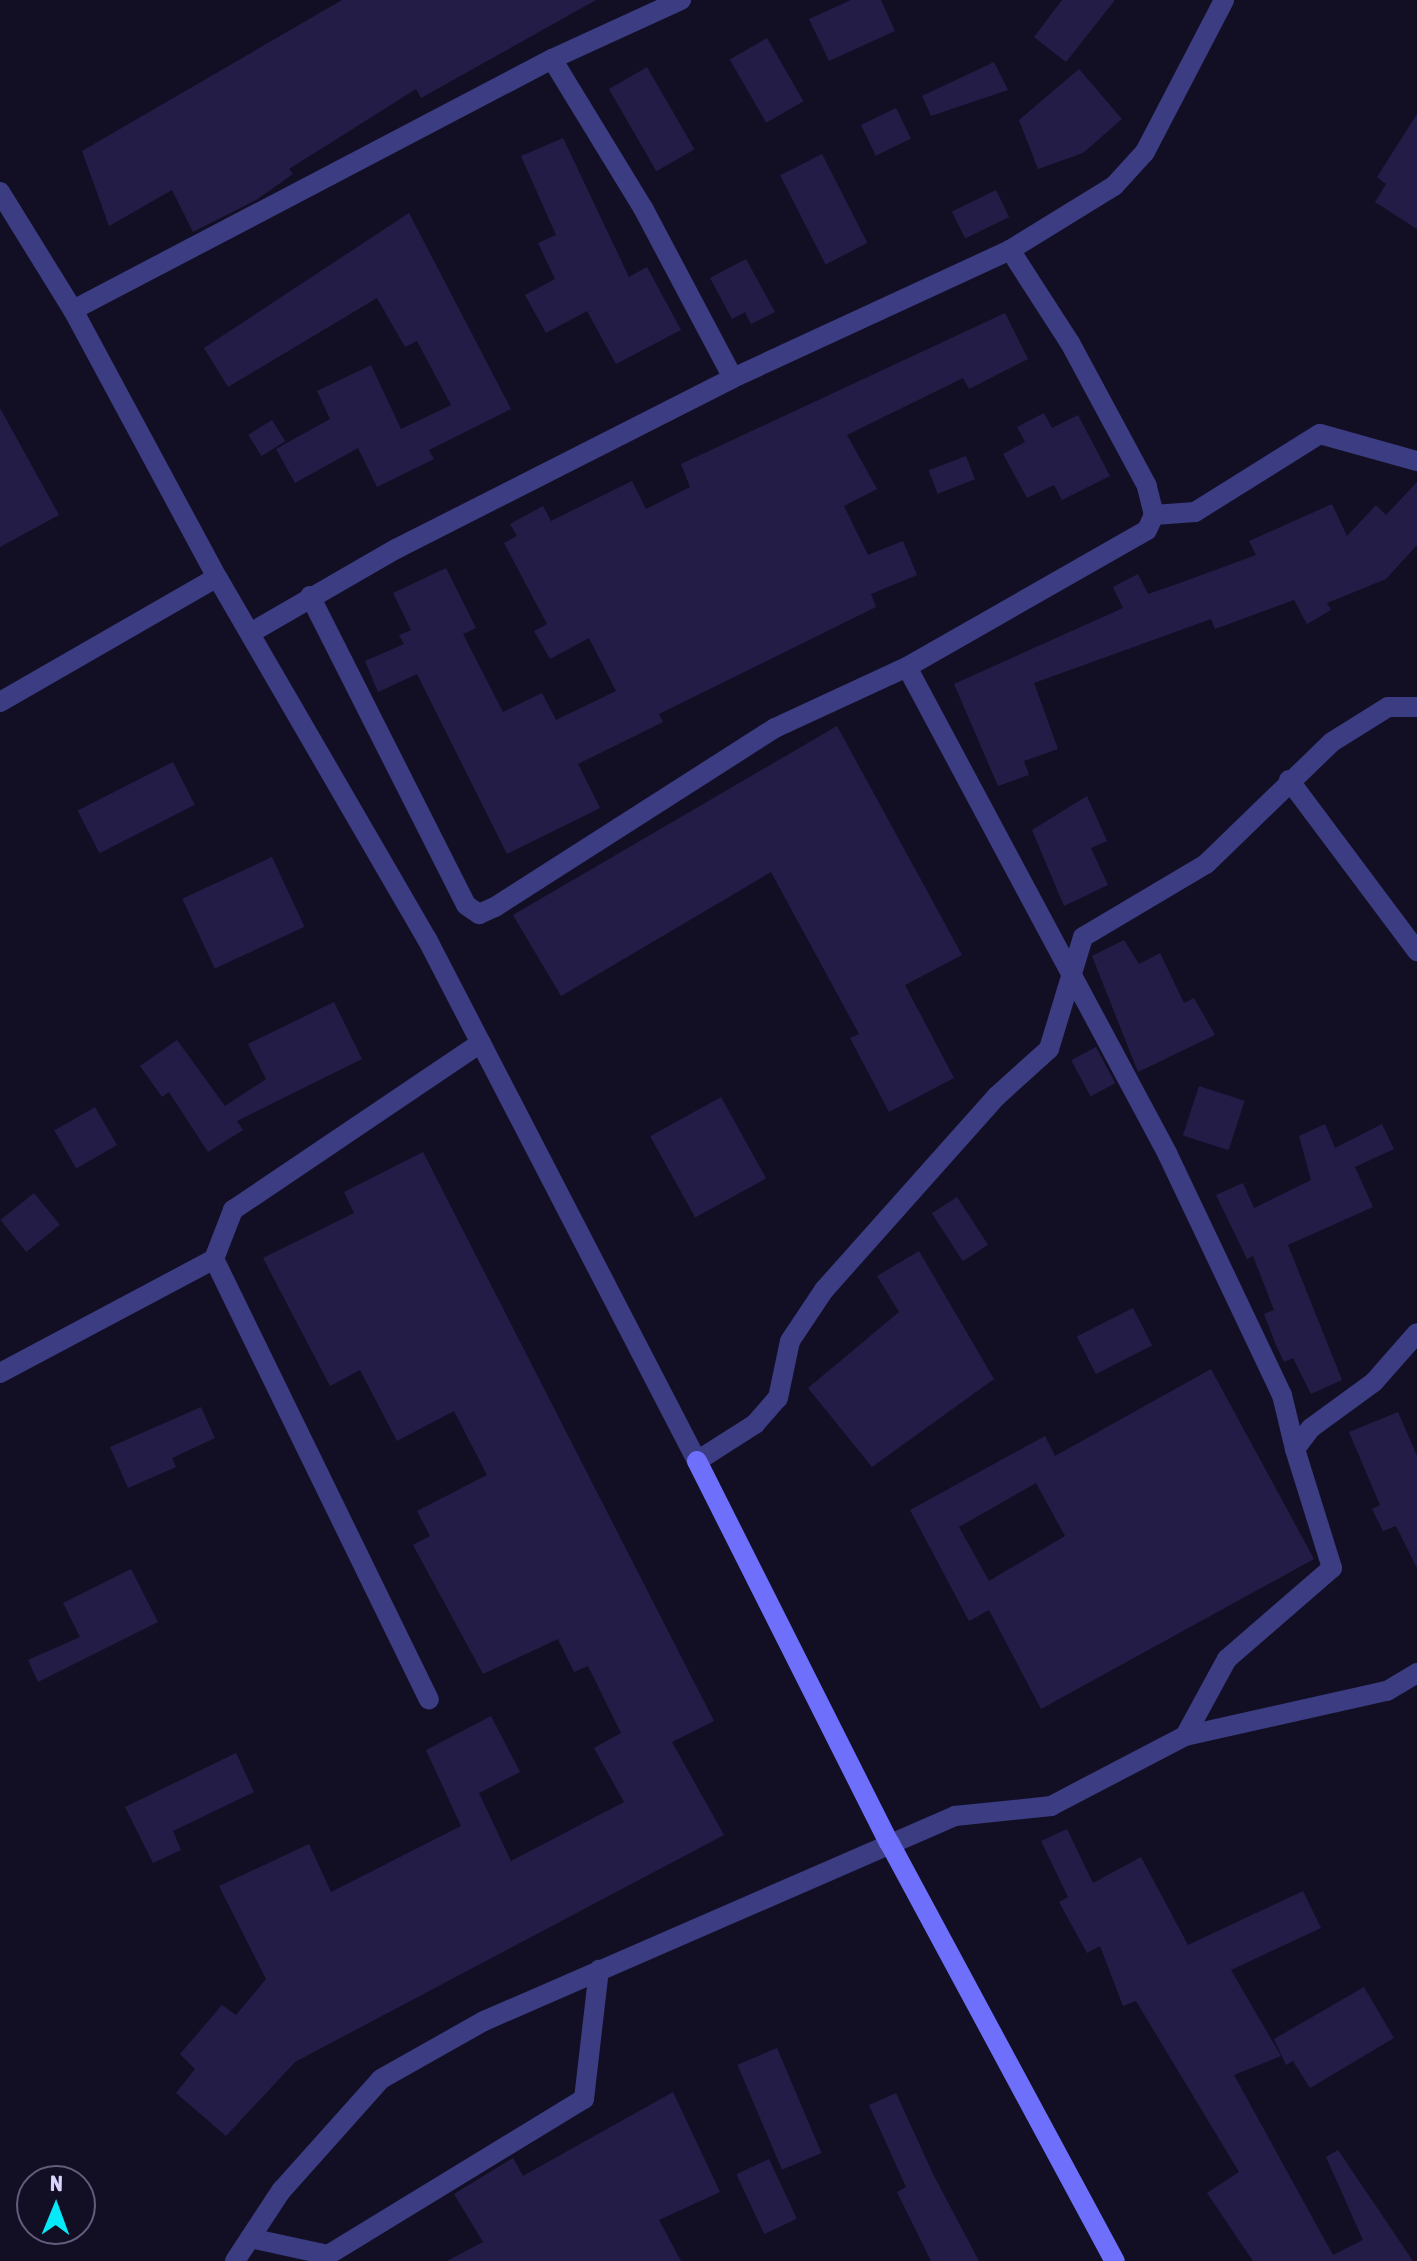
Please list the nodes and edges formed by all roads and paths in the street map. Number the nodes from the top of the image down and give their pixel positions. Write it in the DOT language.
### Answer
graph roads {
  1 [pos="681,0"];
  2 [pos="1224,0"];
  3 [pos="552,59"];
  4 [pos="0,192"];
  5 [pos="1010,250"];
  6 [pos="73,310"];
  7 [pos="733,378"];
  8 [pos="1417,461"];
  9 [pos="1154,515"];
  10 [pos="217,577"];
  11 [pos="310,596"];
  12 [pos="252,632"];
  13 [pos="907,667"];
  14 [pos="0,702"];
  15 [pos="1417,707"];
  16 [pos="1289,780"];
  17 [pos="1417,951"];
  18 [pos="1069,971"];
  19 [pos="481,1043"];
  20 [pos="214,1259"];
  21 [pos="1417,1333"];
  22 [pos="0,1373"];
  23 [pos="1295,1449"];
  24 [pos="697,1461"];
  25 [pos="1417,1673"];
  26 [pos="429,1699"];
  27 [pos="1185,1736"];
  28 [pos="889,1842"];
  29 [pos="599,1970"];
  30 [pos="250,2238"];
  31 [pos="235,2261"];
  32 [pos="1115,2261"];
  1 -- 3 [label="street"];
  2 -- 5 [label="street"];
  3 -- 6 [label="street"];
  3 -- 7 [label="street"];
  4 -- 6 [label="street"];
  5 -- 7 [label="street"];
  5 -- 9 [label="street"];
  6 -- 10 [label="street"];
  7 -- 11 [label="street"];
  8 -- 9 [label="street"];
  9 -- 13 [label="street"];
  10 -- 12 [label="street"];
  10 -- 14 [label="street"];
  11 -- 12 [label="street"];
  11 -- 13 [label="street"];
  12 -- 19 [label="street"];
  13 -- 18 [label="street"];
  15 -- 16 [label="street"];
  16 -- 17 [label="street"];
  16 -- 18 [label="street"];
  18 -- 23 [label="street"];
  18 -- 24 [label="street"];
  19 -- 20 [label="street"];
  19 -- 24 [label="street"];
  20 -- 22 [label="street"];
  20 -- 26 [label="street"];
  21 -- 23 [label="street"];
  23 -- 27 [label="street"];
  24 -- 28 [label="main road"];
  25 -- 27 [label="street"];
  27 -- 28 [label="street"];
  28 -- 29 [label="street"];
  28 -- 32 [label="main road"];
  29 -- 30 [label="street"];
  29 -- 30 [label="street"];
  30 -- 31 [label="street"];
}
